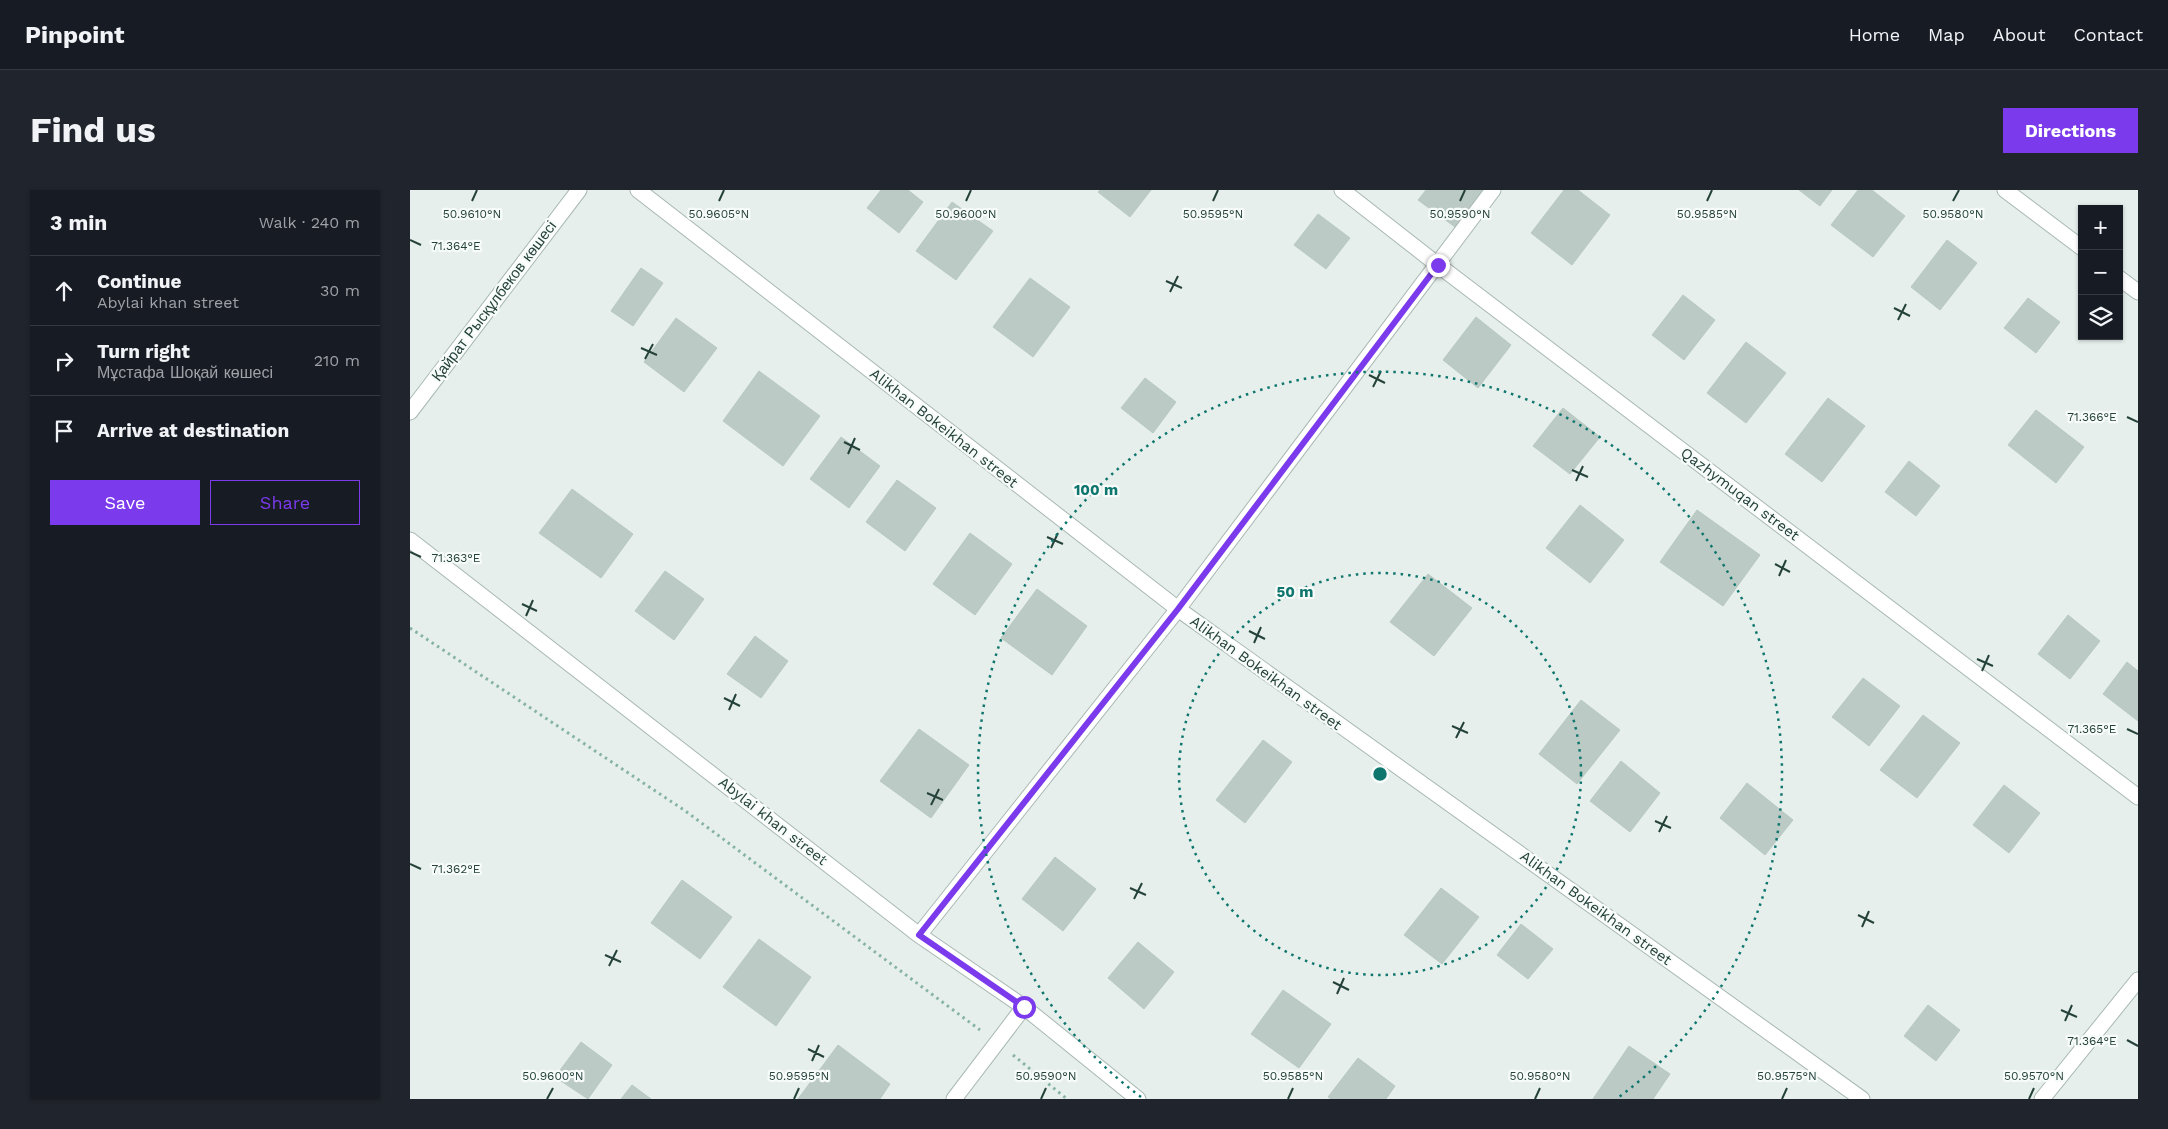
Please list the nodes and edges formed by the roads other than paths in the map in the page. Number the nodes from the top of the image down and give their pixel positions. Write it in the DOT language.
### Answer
graph roads {
  1 [pos="578,190"];
  2 [pos="638,190"];
  3 [pos="1342,190"];
  4 [pos="1493,190"];
  5 [pos="2005,190"];
  6 [pos="2078,245"];
  7 [pos="1438,265"];
  8 [pos="2123,281"];
  9 [pos="2138,292"];
  10 [pos="410,412"];
  11 [pos="410,540"];
  12 [pos="1178,609"];
  13 [pos="2138,797"];
  14 [pos="919,935"];
  15 [pos="2138,980"];
  16 [pos="1024,1007"];
  17 [pos="954,1099"];
  18 [pos="1138,1099"];
  19 [pos="1862,1099"];
  20 [pos="2042,1099"];
  1 -- 10 [label="street, Қайрат Рысқұлбеков көшесі"];
  2 -- 12 [label="street, Alikhan Bokeikhan street"];
  3 -- 7 [label="street, Qazhymuqan street"];
  4 -- 7 [label="street"];
  5 -- 6 [label="street"];
  7 -- 12 [label="street"];
  7 -- 13 [label="street, Qazhymuqan street"];
  8 -- 9 [label="street"];
  11 -- 14 [label="street, Abylai khan street"];
  12 -- 14 [label="street"];
  12 -- 19 [label="street, Alikhan Bokeikhan street"];
  14 -- 16 [label="street, Abylai khan street"];
  15 -- 20 [label="street"];
  16 -- 17 [label="street"];
  16 -- 18 [label="street, Abylai khan street"];
}
